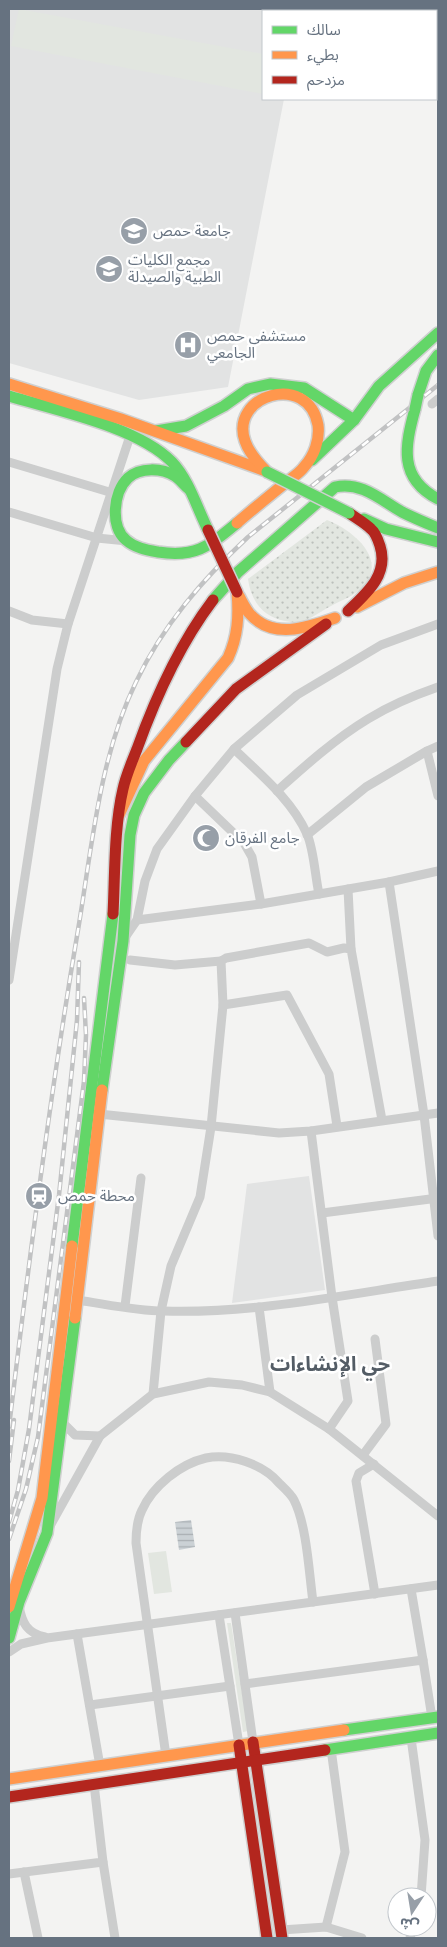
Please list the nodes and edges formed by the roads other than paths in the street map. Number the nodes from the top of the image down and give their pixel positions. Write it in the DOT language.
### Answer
graph roads {
  1 [pos="438,333"];
  2 [pos="438,356"];
  3 [pos="9,384"];
  4 [pos="9,396"];
  5 [pos="354,420"];
  6 [pos="154,431"];
  7 [pos="130,436"];
  8 [pos="9,462"];
  9 [pos="304,468"];
  10 [pos="267,472"];
  11 [pos="189,489"];
  12 [pos="116,494"];
  13 [pos="438,499"];
  14 [pos="9,512"];
  15 [pos="349,513"];
  16 [pos="438,528"];
  17 [pos="96,538"];
  18 [pos="127,541"];
  19 [pos="438,542"];
  20 [pos="438,572"];
  21 [pos="237,592"];
  22 [pos="9,611"];
  23 [pos="348,611"];
  24 [pos="335,618"];
  25 [pos="68,624"];
  26 [pos="438,624"];
  27 [pos="438,686"];
  28 [pos="438,746"];
  29 [pos="234,749"];
  30 [pos="427,751"];
  31 [pos="277,791"];
  32 [pos="195,796"];
  33 [pos="438,796"];
  34 [pos="119,815"];
  35 [pos="307,835"];
  36 [pos="438,871"];
  37 [pos="389,882"];
  38 [pos="348,889"];
  39 [pos="319,894"];
  40 [pos="261,904"];
  41 [pos="137,920"];
  42 [pos="123,941"];
  43 [pos="351,948"];
  44 [pos="130,960"];
  45 [pos="221,961"];
  46 [pos="9,980"];
  47 [pos="223,1005"];
  48 [pos="438,1113"];
  49 [pos="99,1114"];
  50 [pos="424,1114"];
  51 [pos="382,1120"];
  52 [pos="337,1126"];
  53 [pos="211,1127"];
  54 [pos="311,1131"];
  55 [pos="141,1178"];
  56 [pos="436,1198"];
  57 [pos="322,1213"];
  58 [pos="438,1236"];
  59 [pos="438,1281"];
  60 [pos="332,1297"];
  61 [pos="77,1300"];
  62 [pos="124,1306"];
  63 [pos="259,1307"];
  64 [pos="161,1312"];
  65 [pos="375,1339"];
  66 [pos="270,1392"];
  67 [pos="153,1394"];
  68 [pos="62,1422"];
  69 [pos="329,1429"];
  70 [pos="100,1436"];
  71 [pos="363,1454"];
  72 [pos="374,1464"];
  73 [pos="438,1516"];
  74 [pos="47,1533"];
  75 [pos="438,1585"];
  76 [pos="411,1589"];
  77 [pos="375,1594"];
  78 [pos="313,1602"];
  79 [pos="14,1604"];
  80 [pos="235,1613"];
  81 [pos="219,1615"];
  82 [pos="146,1625"];
  83 [pos="77,1634"];
  84 [pos="9,1638"];
  85 [pos="47,1638"];
  86 [pos="9,1652"];
  87 [pos="423,1660"];
  88 [pos="245,1684"];
  89 [pos="230,1686"];
  90 [pos="156,1697"];
  91 [pos="90,1705"];
  92 [pos="435,1717"];
  93 [pos="438,1734"];
  94 [pos="411,1738"];
  95 [pos="253,1742"];
  96 [pos="239,1745"];
  97 [pos="332,1749"];
  98 [pos="166,1756"];
  99 [pos="255,1759"];
  100 [pos="242,1761"];
  101 [pos="100,1766"];
  102 [pos="9,1779"];
  103 [pos="94,1784"];
  104 [pos="9,1797"];
  105 [pos="103,1862"];
  106 [pos="24,1872"];
  107 [pos="9,1874"];
  108 [pos="421,1887"];
  109 [pos="326,1927"];
  110 [pos="281,1934"];
  111 [pos="39,1938"];
  112 [pos="115,1938"];
  113 [pos="267,1938"];
  114 [pos="362,1938"];
  1 -- 5 [label="main road"];
  2 -- 13 [label="main road, bridge"];
  3 -- 6 [label="main road"];
  4 -- 7 [label="main road"];
  5 -- 6 [label="main road"];
  5 -- 9 [label="main road"];
  6 -- 10 [label="main road"];
  7 -- 11 [label="main road"];
  7 -- 12 [label="street"];
  8 -- 12 [label="street"];
  9 -- 10 [label="main road"];
  9 -- 18 [label="main road"];
  10 -- 15 [label="main road, bridge"];
  11 -- 12 [label="main road"];
  11 -- 21 [label="main road, bridge"];
  12 -- 17 [label="street"];
  12 -- 18 [label="main road"];
  14 -- 17 [label="street"];
  15 -- 19 [label="main road"];
  15 -- 23 [label="main road"];
  16 -- 34 [label="main road"];
  17 -- 18 [label="street"];
  17 -- 25 [label="street"];
  20 -- 23 [label="main road"];
  21 -- 24 [label="main road"];
  21 -- 34 [label="main road"];
  22 -- 25 [label="street"];
  23 -- 24 [label="main road"];
  24 -- 42 [label="main road"];
  25 -- 46 [label="street"];
  26 -- 29 [label="street"];
  27 -- 31 [label="street"];
  28 -- 30 [label="street"];
  29 -- 31 [label="street"];
  29 -- 32 [label="street"];
  30 -- 33 [label="street"];
  30 -- 35 [label="street"];
  31 -- 35 [label="street"];
  32 -- 40 [label="street"];
  32 -- 41 [label="street"];
  34 -- 79 [label="main road"];
  35 -- 39 [label="street"];
  36 -- 37 [label="street"];
  37 -- 38 [label="street"];
  37 -- 50 [label="street"];
  38 -- 39 [label="street"];
  38 -- 43 [label="street"];
  39 -- 40 [label="street"];
  40 -- 41 [label="street"];
  41 -- 42 [label="street"];
  42 -- 49 [label="main road"];
  43 -- 45 [label="street"];
  43 -- 51 [label="street"];
  44 -- 45 [label="street"];
  45 -- 47 [label="street"];
  47 -- 52 [label="street"];
  47 -- 53 [label="street"];
  48 -- 50 [label="street"];
  49 -- 53 [label="street"];
  49 -- 61 [label="main road"];
  50 -- 51 [label="street"];
  50 -- 56 [label="street"];
  51 -- 52 [label="street"];
  52 -- 54 [label="street"];
  53 -- 54 [label="street"];
  53 -- 64 [label="street"];
  54 -- 57 [label="street"];
  55 -- 62 [label="street"];
  56 -- 57 [label="street"];
  56 -- 58 [label="street"];
  57 -- 60 [label="street"];
  59 -- 60 [label="street"];
  60 -- 63 [label="street"];
  60 -- 69 [label="street"];
  61 -- 62 [label="street"];
  61 -- 68 [label="main road"];
  62 -- 64 [label="street"];
  63 -- 64 [label="street"];
  63 -- 66 [label="street"];
  64 -- 67 [label="street"];
  65 -- 71 [label="street"];
  66 -- 67 [label="street"];
  66 -- 69 [label="street"];
  67 -- 70 [label="street"];
  68 -- 70 [label="street"];
  68 -- 74 [label="main road"];
  69 -- 71 [label="street"];
  70 -- 74 [label="street"];
  71 -- 72 [label="street"];
  72 -- 73 [label="street"];
  72 -- 77 [label="street"];
  74 -- 79 [label="main road"];
  75 -- 76 [label="street"];
  76 -- 77 [label="street"];
  76 -- 87 [label="street"];
  77 -- 78 [label="street"];
  78 -- 80 [label="street"];
  78 -- 82 [label="street"];
  79 -- 84 [label="main road"];
  79 -- 85 [label="street"];
  80 -- 81 [label="street"];
  80 -- 88 [label="street"];
  81 -- 82 [label="street"];
  81 -- 89 [label="street"];
  82 -- 83 [label="street"];
  82 -- 90 [label="street"];
  83 -- 85 [label="street"];
  83 -- 91 [label="street"];
  85 -- 86 [label="street"];
  87 -- 88 [label="street"];
  87 -- 92 [label="street"];
  88 -- 95 [label="street"];
  89 -- 90 [label="street"];
  89 -- 96 [label="street"];
  90 -- 91 [label="street"];
  90 -- 98 [label="street"];
  91 -- 101 [label="street"];
  92 -- 95 [label="main road"];
  93 -- 94 [label="main road"];
  94 -- 97 [label="main road"];
  94 -- 108 [label="street"];
  95 -- 96 [label="main road"];
  95 -- 99 [label="main road"];
  96 -- 98 [label="main road"];
  96 -- 100 [label="main road"];
  97 -- 99 [label="main road"];
  97 -- 109 [label="street"];
  98 -- 101 [label="main road"];
  99 -- 100 [label="main road"];
  99 -- 110 [label="main road"];
  100 -- 103 [label="main road"];
  100 -- 113 [label="main road"];
  101 -- 102 [label="main road"];
  103 -- 104 [label="main road"];
  103 -- 105 [label="street"];
  105 -- 106 [label="street"];
  105 -- 112 [label="street"];
  106 -- 107 [label="street"];
  106 -- 111 [label="street"];
  109 -- 110 [label="street"];
  109 -- 114 [label="street"];
}
